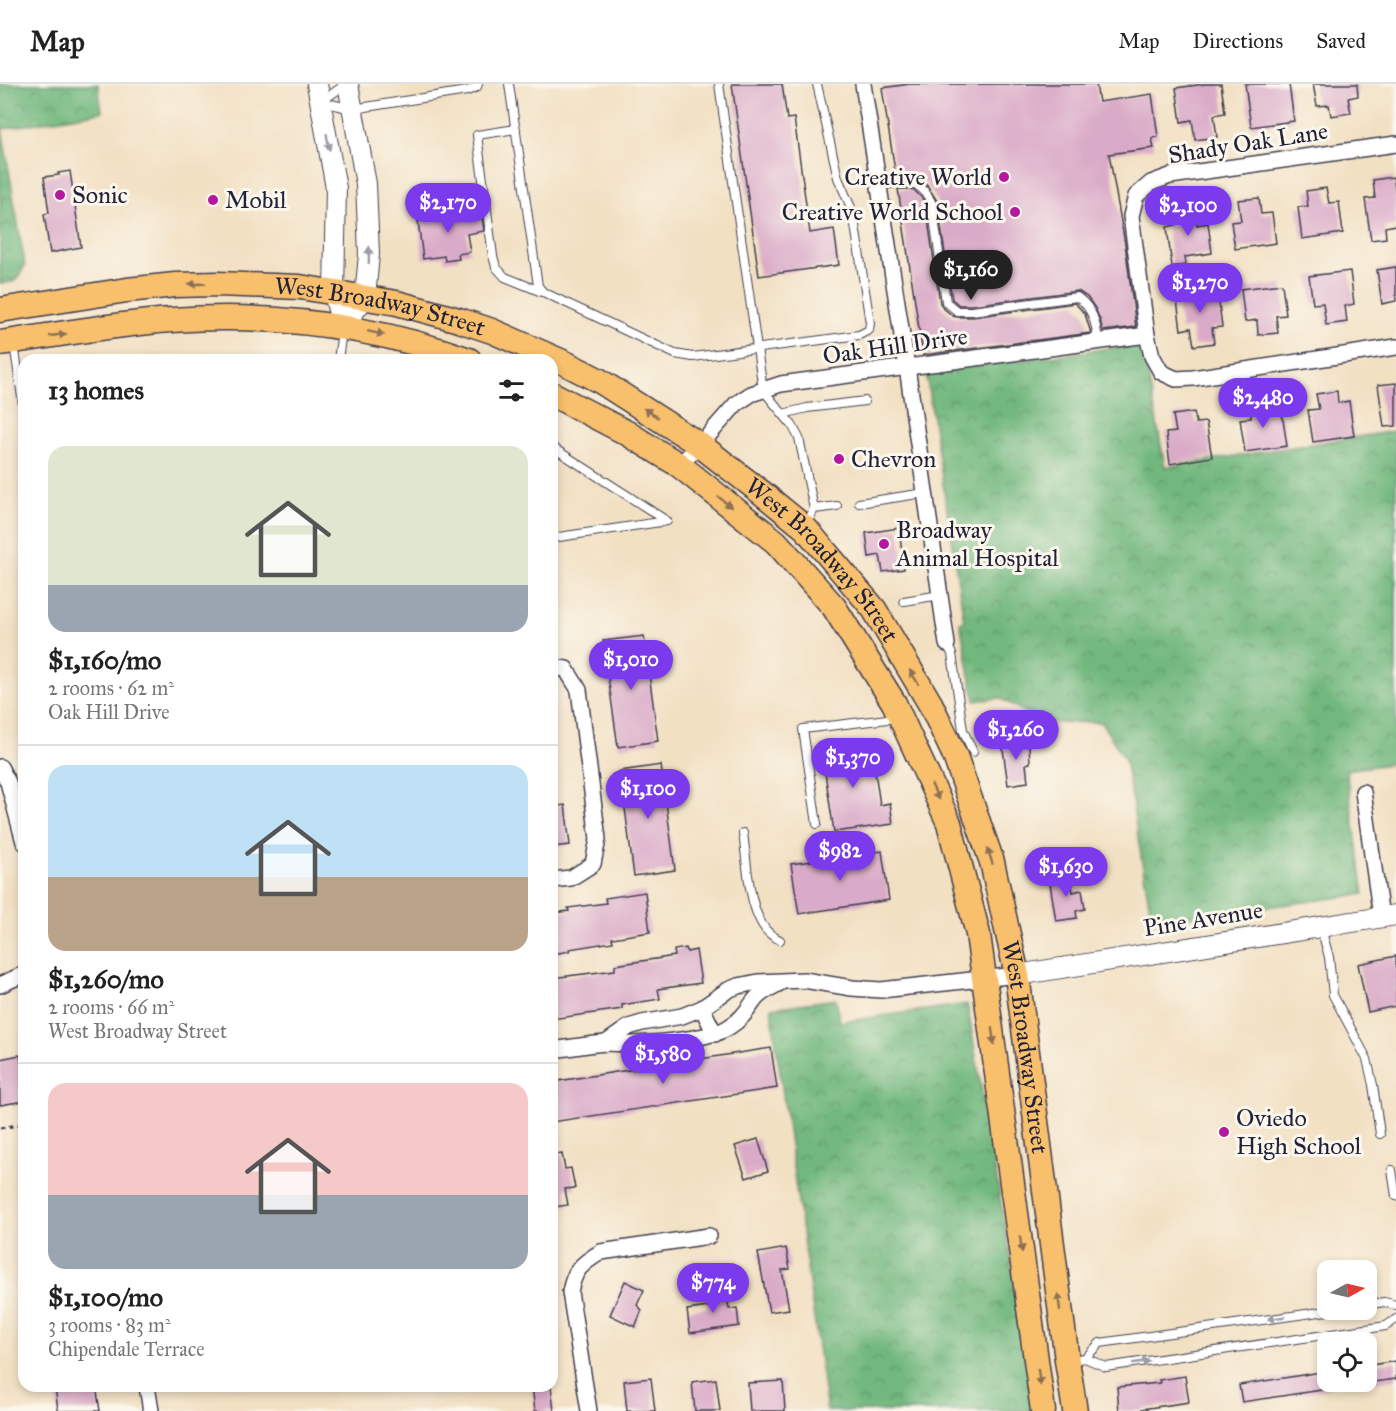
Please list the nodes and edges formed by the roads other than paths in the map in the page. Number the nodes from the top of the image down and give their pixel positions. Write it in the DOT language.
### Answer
graph roads {
  1 [pos="347,84"];
  2 [pos="478,84"];
  3 [pos="509,84"];
  4 [pos="718,84"];
  5 [pos="817,84"];
  6 [pos="863,84"];
  7 [pos="319,93"];
  8 [pos="353,109"];
  9 [pos="516,129"];
  10 [pos="1396,144"];
  11 [pos="879,186"];
  12 [pos="543,292"];
  13 [pos="334,293"];
  14 [pos="365,298"];
  15 [pos="0,309"];
  16 [pos="342,326"];
  17 [pos="1147,335"];
  18 [pos="1098,341"];
  19 [pos="7,342"];
  20 [pos="1396,347"];
  21 [pos="757,349"];
  22 [pos="339,354"];
  23 [pos="452,354"];
  24 [pos="544,354"];
  25 [pos="558,361"];
  26 [pos="907,367"];
  27 [pos="18,387"];
  28 [pos="763,390"];
  29 [pos="558,397"];
  30 [pos="865,401"];
  31 [pos="783,414"];
  32 [pos="700,445"];
  33 [pos="558,451"];
  34 [pos="679,465"];
  35 [pos="925,493"];
  36 [pos="859,503"];
  37 [pos="837,506"];
  38 [pos="809,518"];
  39 [pos="558,537"];
  40 [pos="940,595"];
  41 [pos="904,601"];
  42 [pos="947,644"];
  43 [pos="558,668"];
  44 [pos="900,717"];
  45 [pos="973,752"];
  46 [pos="0,767"];
  47 [pos="1363,792"];
  48 [pos="18,820"];
  49 [pos="817,824"];
  50 [pos="743,833"];
  51 [pos="558,879"];
  52 [pos="1388,916"];
  53 [pos="1321,926"];
  54 [pos="780,940"];
  55 [pos="1017,975"];
  56 [pos="18,977"];
  57 [pos="985,978"];
  58 [pos="783,981"];
  59 [pos="0,985"];
  60 [pos="738,986"];
  61 [pos="702,1008"];
  62 [pos="750,1008"];
  63 [pos="715,1034"];
  64 [pos="606,1043"];
  65 [pos="558,1049"];
  66 [pos="1380,1134"];
  67 [pos="1392,1170"];
  68 [pos="1396,1196"];
  69 [pos="709,1236"];
  70 [pos="1028,1301"];
  71 [pos="1377,1303"];
  72 [pos="1396,1305"];
  73 [pos="1317,1312"];
  74 [pos="1396,1319"];
  75 [pos="1076,1359"];
  76 [pos="148,1392"];
  77 [pos="152,1411"];
  78 [pos="589,1411"];
  79 [pos="1043,1411"];
  80 [pos="1075,1411"];
  1 -- 7 [label="lane"];
  1 -- 8 [label="street"];
  2 -- 8 [label="lane"];
  3 -- 9 [label="lane"];
  4 -- 21 [label="lane"];
  5 -- 21 [label="lane"];
  6 -- 11 [label="street"];
  7 -- 8 [label="lane"];
  7 -- 13 [label="street, one-way"];
  14 -- 8 [label="street, one-way"];
  9 -- 12 [label="lane"];
  9 -- 12 [label="lane"];
  10 -- 17 [label="street, Shady Oak Lane"];
  11 -- 18 [label="lane"];
  11 -- 26 [label="street"];
  12 -- 21 [label="lane"];
  13 -- 14 [label="main road, West Broadway Street"];
  13 -- 15 [label="main road, West Broadway Street, one-way"];
  13 -- 16 [label="street"];
  14 -- 16 [label="street"];
  24 -- 14 [label="main road, West Broadway Street, one-way"];
  19 -- 16 [label="main road, West Broadway Street, one-way"];
  16 -- 22 [label="lane"];
  16 -- 23 [label="main road, West Broadway Street, one-way"];
  17 -- 18 [label="street, Oak Hill Drive"];
  17 -- 20 [label="street, Shady Oak Lane"];
  18 -- 26 [label="street, Oak Hill Drive"];
  19 -- 27 [label="lane"];
  21 -- 28 [label="lane"];
  32 -- 25 [label="main road, West Broadway Street, one-way"];
  26 -- 28 [label="street, Oak Hill Drive"];
  26 -- 35 [label="street"];
  28 -- 31 [label="lane"];
  28 -- 32 [label="street, Oak Hill Drive"];
  29 -- 34 [label="main road, West Broadway Street"];
  30 -- 31 [label="lane"];
  31 -- 38 [label="lane"];
  32 -- 34 [label="street, Oak Hill Drive"];
  32 -- 38 [label="main road, West Broadway Street"];
  33 -- 39 [label="lane"];
  34 -- 44 [label="main road, West Broadway Street, one-way"];
  35 -- 36 [label="lane"];
  35 -- 40 [label="street"];
  37 -- 38 [label="lane"];
  55 -- 38 [label="main road, West Broadway Street, one-way"];
  40 -- 41 [label="lane"];
  40 -- 42 [label="street"];
  42 -- 45 [label="lane"];
  43 -- 51 [label="street"];
  44 -- 49 [label="lane"];
  44 -- 57 [label="main road, West Broadway Street, one-way"];
  46 -- 48 [label="street"];
  47 -- 52 [label="street"];
  50 -- 54 [label="lane"];
  52 -- 53 [label="street, Pine Avenue"];
  53 -- 55 [label="street, Pine Avenue"];
  53 -- 66 [label="lane"];
  55 -- 57 [label="street"];
  75 -- 55 [label="main road, West Broadway Street, one-way"];
  56 -- 59 [label="street"];
  57 -- 58 [label="street"];
  57 -- 70 [label="main road, West Broadway Street, one-way"];
  58 -- 60 [label="street"];
  58 -- 62 [label="street"];
  60 -- 61 [label="street"];
  60 -- 62 [label="street"];
  61 -- 63 [label="street"];
  61 -- 64 [label="street"];
  62 -- 63 [label="street"];
  63 -- 64 [label="street"];
  64 -- 65 [label="street"];
  67 -- 68 [label="lane"];
  69 -- 78 [label="street"];
  70 -- 75 [label="main road"];
  70 -- 79 [label="main road, West Broadway Street, one-way"];
  71 -- 72 [label="lane"];
  73 -- 75 [label="lane, one-way"];
  75 -- 74 [label="lane, one-way"];
  75 -- 80 [label="main road, West Broadway Street"];
  76 -- 77 [label="street"];
}
